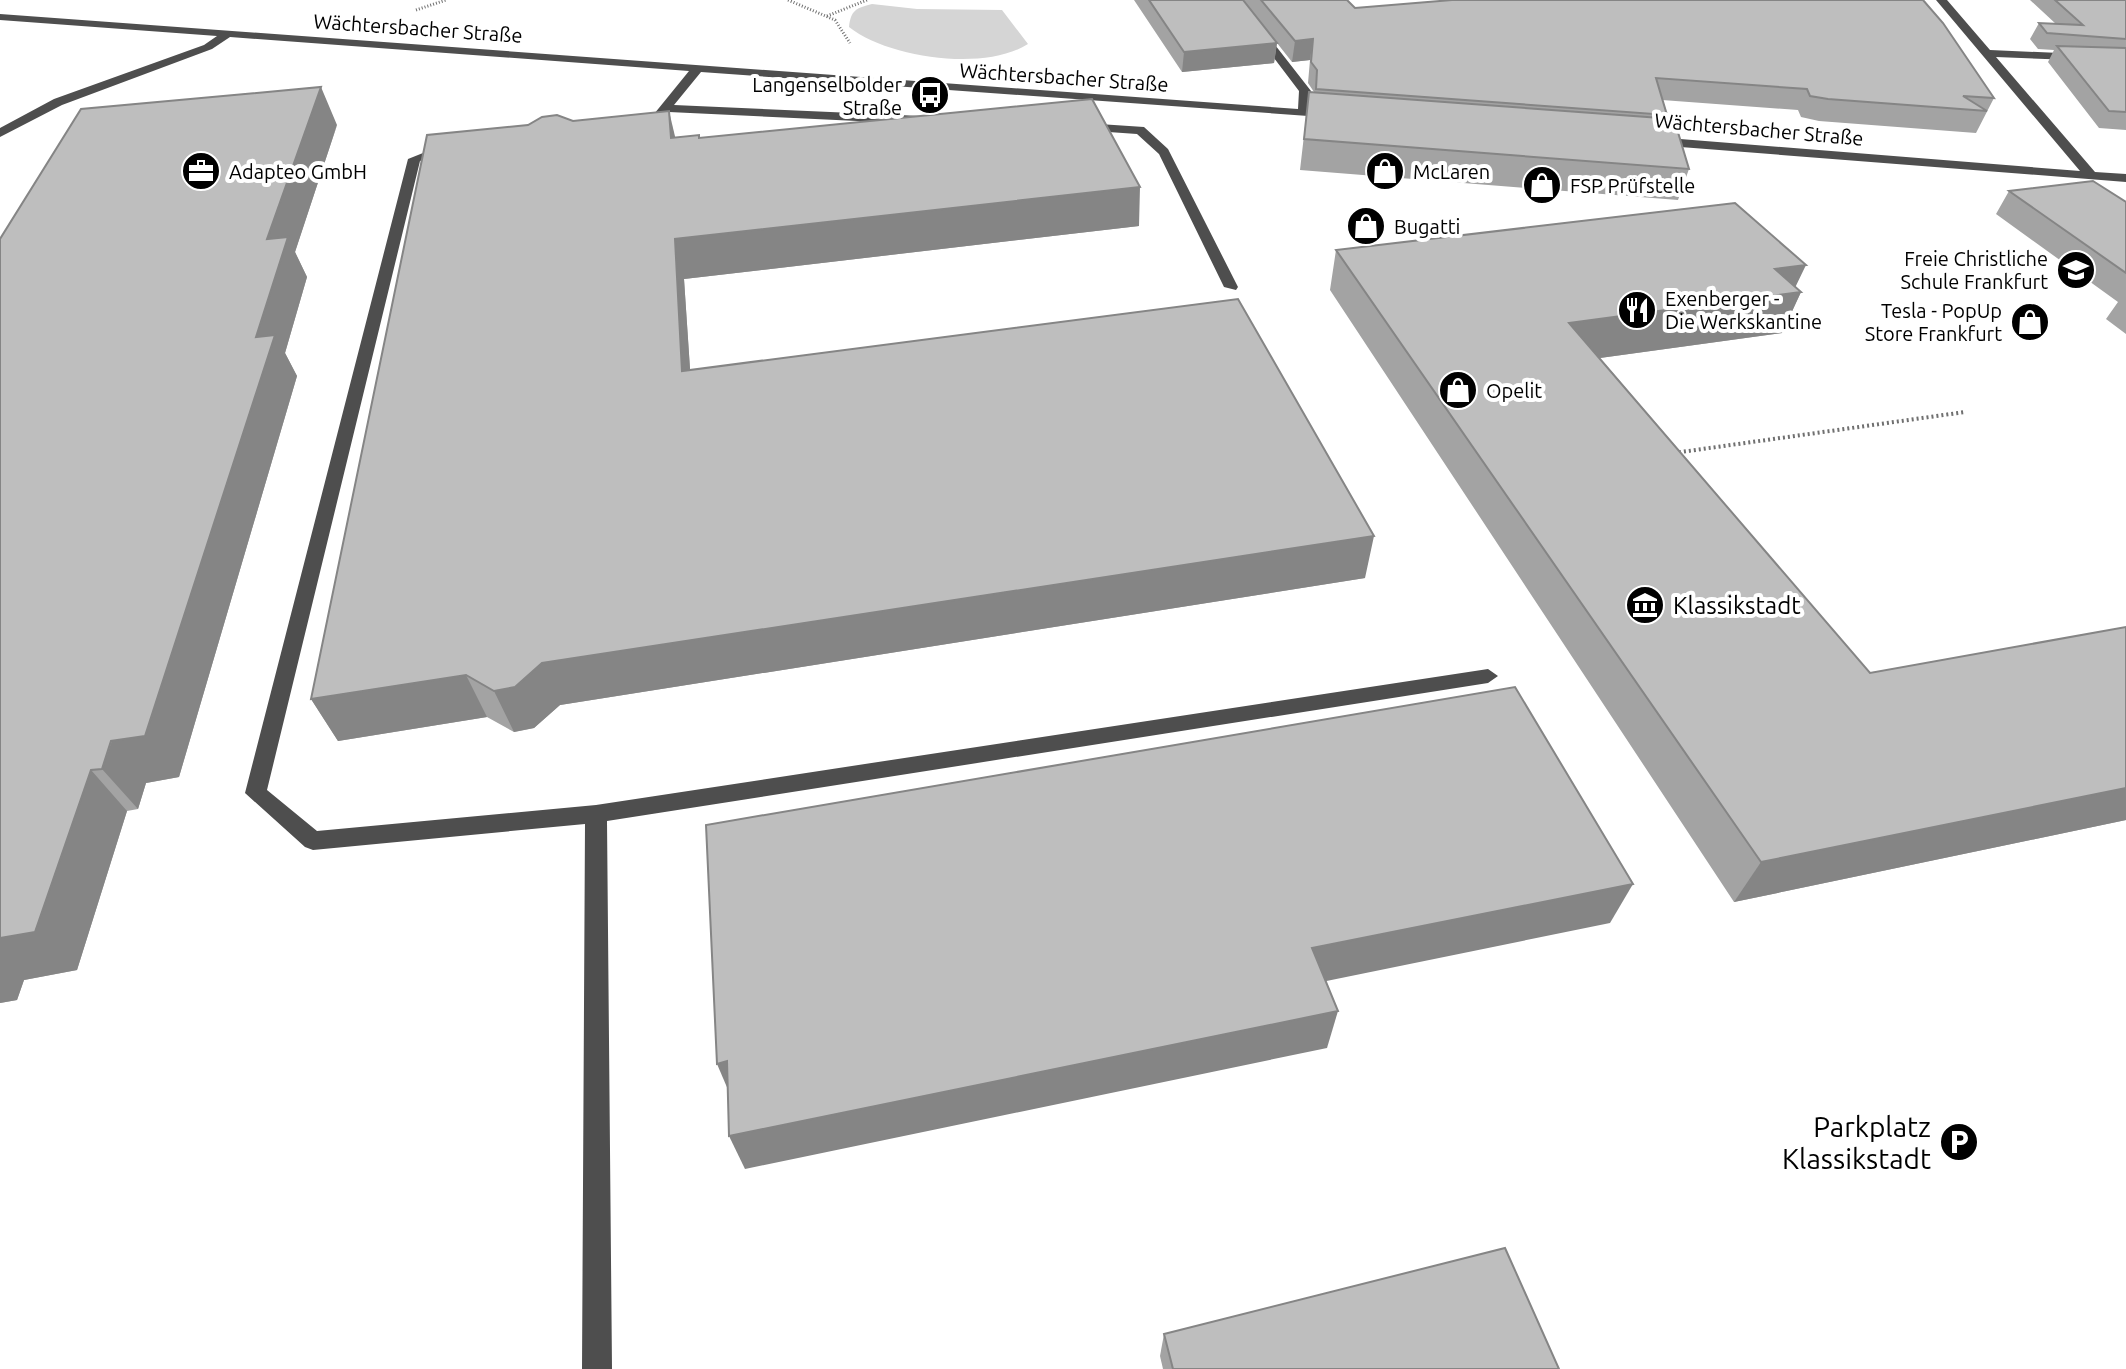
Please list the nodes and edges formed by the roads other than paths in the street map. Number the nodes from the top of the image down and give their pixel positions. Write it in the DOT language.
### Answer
graph roads {
  1 [pos="1235,0"];
  2 [pos="1941,0"];
  3 [pos="0,17"];
  4 [pos="229,33"];
  5 [pos="1987,53"];
  6 [pos="2126,59"];
  7 [pos="697,69"];
  8 [pos="665,108"];
  9 [pos="1304,113"];
  10 [pos="1351,117"];
  11 [pos="934,120"];
  12 [pos="623,125"];
  13 [pos="1077,127"];
  14 [pos="0,133"];
  15 [pos="469,139"];
  16 [pos="1636,139"];
  17 [pos="2091,175"];
  18 [pos="2126,178"];
  19 [pos="1231,287"];
  20 [pos="1488,676"];
  21 [pos="596,814"];
  22 [pos="597,1369"];
  1 -- 9 [label="street"];
  2 -- 5 [label="street"];
  3 -- 4 [label="street, Wächtersbacher Straße"];
  4 -- 7 [label="street, Wächtersbacher Straße"];
  4 -- 14 [label="street"];
  5 -- 6 [label="street"];
  5 -- 17 [label="street"];
  7 -- 8 [label="street"];
  7 -- 9 [label="street, Wächtersbacher Straße"];
  8 -- 11 [label="street"];
  8 -- 12 [label="street"];
  9 -- 10 [label="street, Wächtersbacher Straße"];
  13 -- 19 [label="street"];
  15 -- 21 [label="street"];
  16 -- 17 [label="street, Wächtersbacher Straße"];
  17 -- 18 [label="street, Wächtersbacher Straße"];
  20 -- 21 [label="street"];
  21 -- 22 [label="street"];
}
